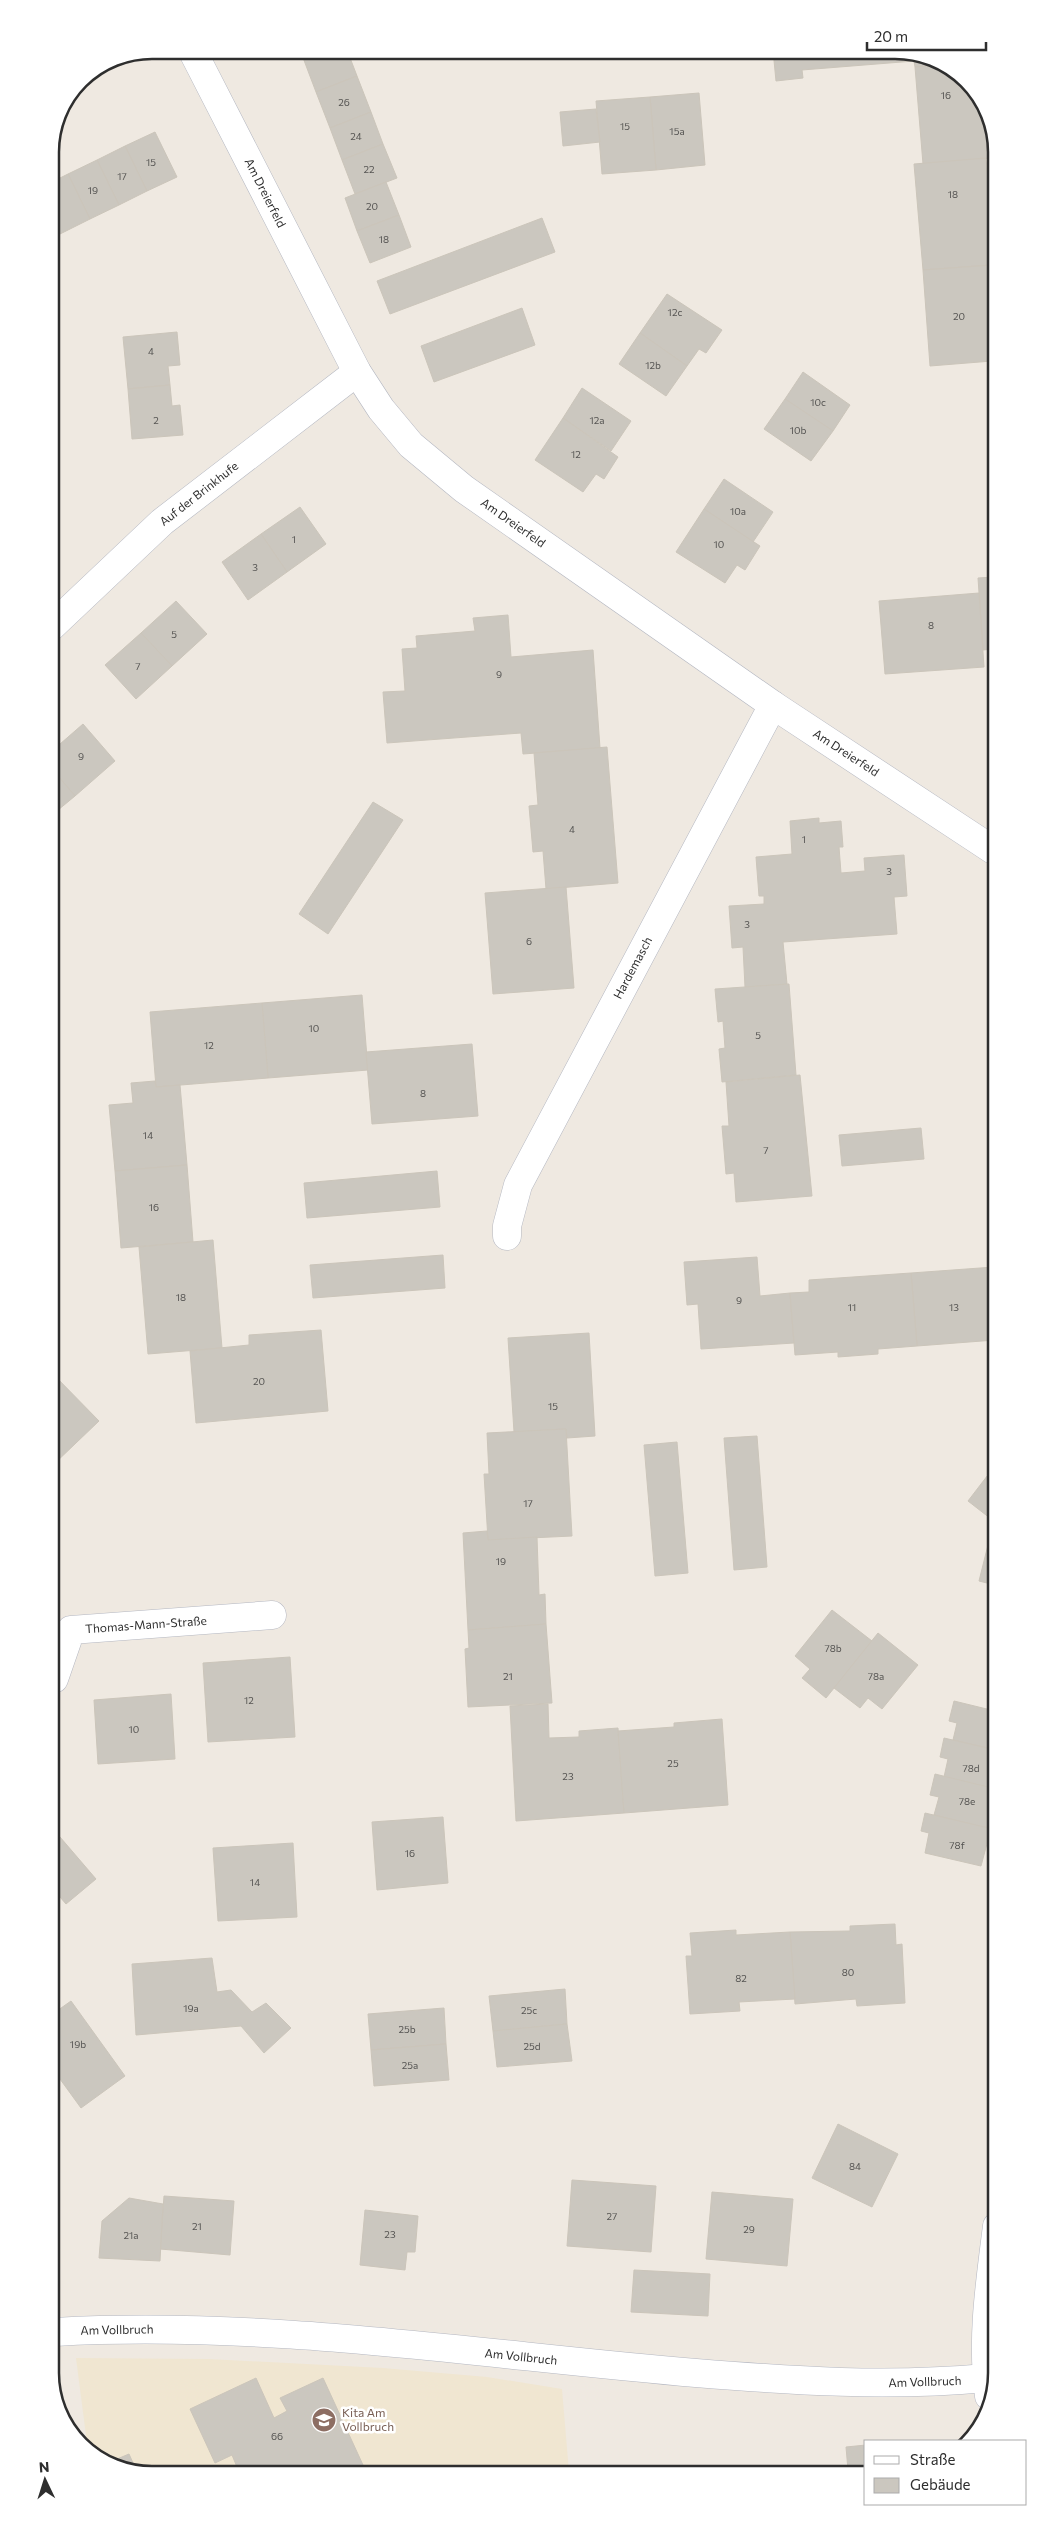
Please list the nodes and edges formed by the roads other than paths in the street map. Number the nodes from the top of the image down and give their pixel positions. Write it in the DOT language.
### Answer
graph roads {
  1 [pos="197,59"];
  2 [pos="356,372"];
  3 [pos="59,619"];
  4 [pos="773,705"];
  5 [pos="988,847"];
  6 [pos="507,1236"];
  7 [pos="272,1615"];
  8 [pos="59,1664"];
  9 [pos="59,2332"];
  10 [pos="987,2388"];
  1 -- 2 [label="street, Am Dreierfeld"];
  2 -- 3 [label="street, Auf der Brinkhufe"];
  2 -- 4 [label="street, Am Dreierfeld"];
  4 -- 5 [label="street, Am Dreierfeld"];
  4 -- 6 [label="street, Hardemasch"];
  7 -- 8 [label="street, Thomas-Mann-Straße"];
  9 -- 10 [label="street, Am Vollbruch"];
}
